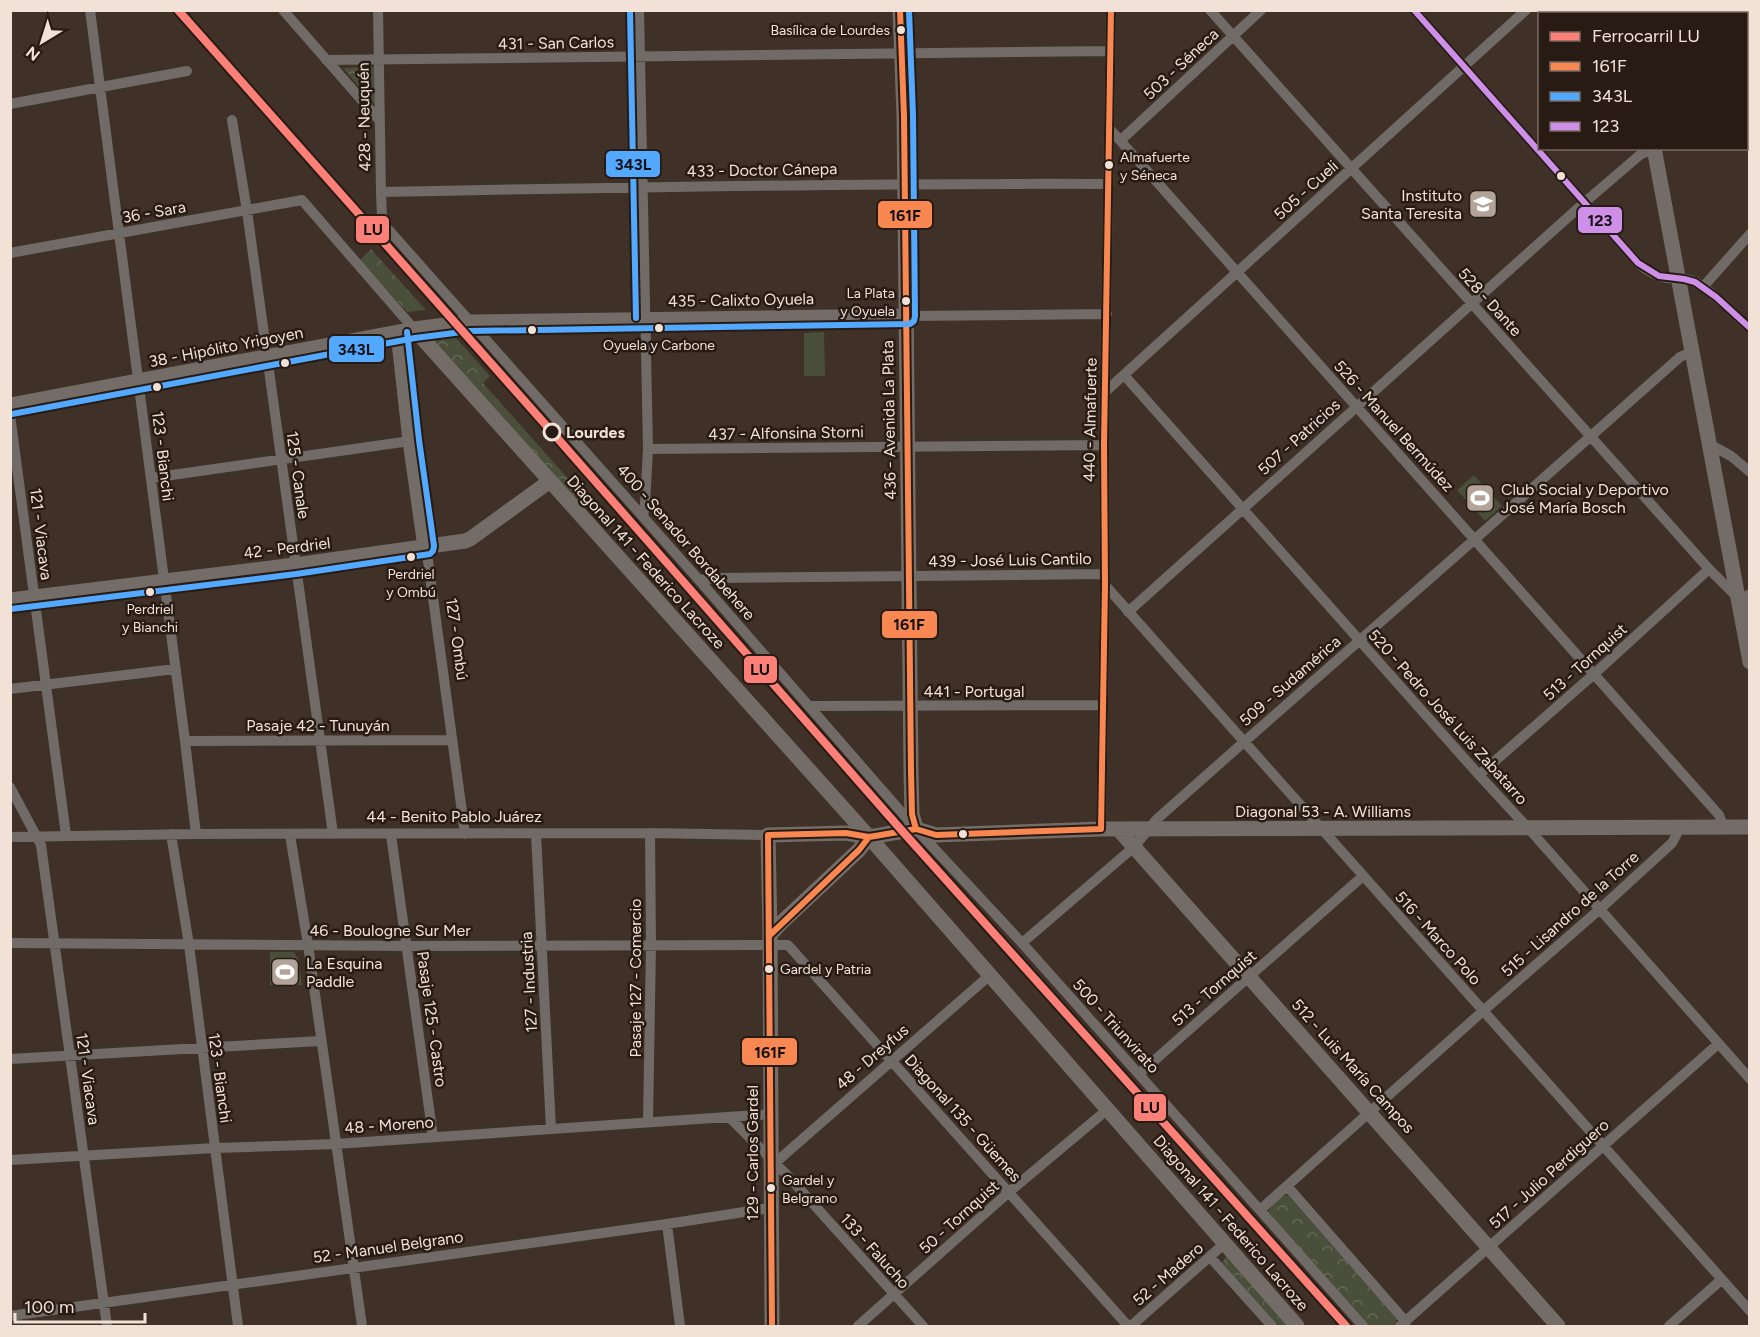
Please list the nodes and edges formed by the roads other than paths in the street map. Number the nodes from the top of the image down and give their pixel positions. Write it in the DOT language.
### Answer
graph roads {
  1 [pos="90,10"];
  2 [pos="283,10"];
  3 [pos="378,10"];
  4 [pos="639,10"];
  5 [pos="900,10"];
  6 [pos="1111,10"];
  7 [pos="1210,10"];
  8 [pos="1261,10"];
  9 [pos="1414,10"];
  10 [pos="1526,10"];
  11 [pos="1233,36"];
  12 [pos="1110,51"];
  13 [pos="902,54"];
  14 [pos="640,57"];
  15 [pos="326,60"];
  16 [pos="378,60"];
  17 [pos="1465,67"];
  18 [pos="187,71"];
  19 [pos="99,87"];
  20 [pos="10,104"];
  21 [pos="232,120"];
  22 [pos="380,121"];
  23 [pos="1109,128"];
  24 [pos="1121,140"];
  25 [pos="1538,149"];
  26 [pos="1539,150"];
  27 [pos="1652,150"];
  28 [pos="1655,150"];
  29 [pos="1352,170"];
  30 [pos="904,183"];
  31 [pos="1108,184"];
  32 [pos="642,186"];
  33 [pos="381,192"];
  34 [pos="302,200"];
  35 [pos="1585,202"];
  36 [pos="247,211"];
  37 [pos="384,223"];
  38 [pos="119,233"];
  39 [pos="1749,234"];
  40 [pos="10,254"];
  41 [pos="1238,273"];
  42 [pos="1677,278"];
  43 [pos="1703,287"];
  44 [pos="1471,304"];
  45 [pos="394,306"];
  46 [pos="1107,314"];
  47 [pos="906,316"];
  48 [pos="645,318"];
  49 [pos="469,322"];
  50 [pos="448,324"];
  51 [pos="1749,328"];
  52 [pos="414,329"];
  53 [pos="398,333"];
  54 [pos="1691,352"];
  55 [pos="267,357"];
  56 [pos="1124,375"];
  57 [pos="138,382"];
  58 [pos="1105,392"];
  59 [pos="10,405"];
  60 [pos="1356,406"];
  61 [pos="10,415"];
  62 [pos="1590,437"];
  63 [pos="410,441"];
  64 [pos="1709,444"];
  65 [pos="1104,445"];
  66 [pos="908,447"];
  67 [pos="648,449"];
  68 [pos="281,459"];
  69 [pos="1749,472"];
  70 [pos="151,478"];
  71 [pos="550,481"];
  72 [pos="1243,508"];
  73 [pos="643,516"];
  74 [pos="1475,539"];
  75 [pos="424,548"];
  76 [pos="295,565"];
  77 [pos="1709,569"];
  78 [pos="909,577"];
  79 [pos="1105,579"];
  80 [pos="699,580"];
  81 [pos="164,581"];
  82 [pos="34,597"];
  83 [pos="10,600"];
  84 [pos="1746,602"];
  85 [pos="1128,612"];
  86 [pos="1359,640"];
  87 [pos="1749,663"];
  88 [pos="175,669"];
  89 [pos="1593,675"];
  90 [pos="45,684"];
  91 [pos="10,688"];
  92 [pos="1103,705"];
  93 [pos="810,706"];
  94 [pos="910,706"];
  95 [pos="318,740"];
  96 [pos="452,740"];
  97 [pos="185,741"];
  98 [pos="1244,742"];
  99 [pos="1479,775"];
  100 [pos="10,787"];
  101 [pos="1749,827"];
  102 [pos="1680,828"];
  103 [pos="1724,828"];
  104 [pos="916,829"];
  105 [pos="1101,829"];
  106 [pos="1323,829"];
  107 [pos="1529,829"];
  108 [pos="1119,830"];
  109 [pos="1149,830"];
  110 [pos="650,833"];
  111 [pos="897,833"];
  112 [pos="171,834"];
  113 [pos="196,834"];
  114 [pos="333,834"];
  115 [pos="465,834"];
  116 [pos="537,834"];
  117 [pos="66,835"];
  118 [pos="290,835"];
  119 [pos="391,835"];
  120 [pos="768,835"];
  121 [pos="10,837"];
  122 [pos="38,837"];
  123 [pos="869,837"];
  124 [pos="1134,847"];
  125 [pos="1363,876"];
  126 [pos="1600,909"];
  127 [pos="770,941"];
  128 [pos="10,943"];
  129 [pos="1022,943"];
  130 [pos="56,944"];
  131 [pos="189,945"];
  132 [pos="308,945"];
  133 [pos="542,945"];
  134 [pos="406,946"];
  135 [pos="651,946"];
  136 [pos="990,975"];
  137 [pos="1250,977"];
  138 [pos="1483,1011"];
  139 [pos="320,1041"];
  140 [pos="1718,1044"];
  141 [pos="201,1049"];
  142 [pos="70,1055"];
  143 [pos="10,1059"];
  144 [pos="891,1060"];
  145 [pos="1139,1074"];
  146 [pos="1749,1079"];
  147 [pos="1108,1109"];
  148 [pos="1370,1112"];
  149 [pos="770,1114"];
  150 [pos="730,1118"];
  151 [pos="648,1122"];
  152 [pos="551,1130"];
  153 [pos="433,1137"];
  154 [pos="336,1144"];
  155 [pos="1602,1146"];
  156 [pos="215,1148"];
  157 [pos="84,1156"];
  158 [pos="10,1160"];
  159 [pos="773,1160"];
  160 [pos="1287,1186"];
  161 [pos="1009,1192"];
  162 [pos="770,1208"];
  163 [pos="1260,1210"];
  164 [pos="667,1224"];
  165 [pos="1224,1244"];
  166 [pos="1490,1247"];
  167 [pos="1210,1257"];
  168 [pos="353,1267"];
  169 [pos="1721,1280"];
  170 [pos="232,1284"];
  171 [pos="894,1295"];
  172 [pos="104,1302"];
  173 [pos="1749,1311"];
  174 [pos="10,1316"];
  175 [pos="1403,1324"];
  176 [pos="107,1326"];
  177 [pos="238,1326"];
  178 [pos="362,1326"];
  179 [pos="680,1326"];
  180 [pos="772,1326"];
  181 [pos="858,1326"];
  182 [pos="923,1326"];
  183 [pos="1130,1326"];
  184 [pos="1272,1326"];
  185 [pos="1297,1326"];
  186 [pos="1363,1326"];
  187 [pos="1558,1326"];
  188 [pos="1669,1326"];
  1 -- 19 [label="street, 123 - Bianchi"];
  2 -- 15 [label="street"];
  3 -- 16 [label="street, 428 - Neuquén"];
  4 -- 14 [label="street"];
  5 -- 13 [label="street, 436 - Avenida La Plata"];
  6 -- 12 [label="street, 440 - Almafuerte"];
  7 -- 11 [label="street, 528 - Dante"];
  8 -- 11 [label="street, 503 - Séneca"];
  9 -- 17 [label="street"];
  10 -- 17 [label="street, 505 - Cueli"];
  11 -- 24 [label="street, 503 - Séneca"];
  11 -- 29 [label="street, 528 - Dante"];
  12 -- 13 [label="street, 431 - San Carlos"];
  12 -- 23 [label="street, 440 - Almafuerte"];
  13 -- 14 [label="street, 431 - San Carlos"];
  13 -- 30 [label="street, 436 - Avenida La Plata"];
  14 -- 16 [label="street, 431 - San Carlos"];
  14 -- 32 [label="street"];
  15 -- 16 [label="street, 431 - San Carlos"];
  15 -- 22 [label="street"];
  16 -- 22 [label="street, 428 - Neuquén"];
  17 -- 25 [label="street"];
  17 -- 29 [label="street, 505 - Cueli"];
  18 -- 19 [label="street"];
  19 -- 20 [label="street"];
  19 -- 38 [label="street, 123 - Bianchi"];
  21 -- 36 [label="street, 125 - Canale"];
  22 -- 33 [label="street, 428 - Neuquén"];
  23 -- 24 [label="street, 526 - Manuel Bermúdez"];
  23 -- 31 [label="street, 440 - Almafuerte"];
  24 -- 41 [label="street, 526 - Manuel Bermúdez"];
  26 -- 35 [label="street"];
  27 -- 35 [label="street, 507 - Patricios"];
  28 -- 42 [label="street"];
  29 -- 41 [label="street, 505 - Cueli"];
  29 -- 44 [label="street, 528 - Dante"];
  30 -- 31 [label="street, 433 - Doctor Cánepa"];
  30 -- 32 [label="street, 433 - Doctor Cánepa"];
  30 -- 47 [label="street, 436 - Avenida La Plata"];
  31 -- 46 [label="street, 440 - Almafuerte"];
  32 -- 33 [label="street, 433 - Doctor Cánepa"];
  32 -- 48 [label="street"];
  33 -- 37 [label="street, 428 - Neuquén"];
  34 -- 36 [label="street, 36 - Sara"];
  34 -- 45 [label="street, Diagonal 141 - Federico Lacroze"];
  35 -- 42 [label="street"];
  35 -- 44 [label="street, 507 - Patricios"];
  36 -- 38 [label="street, 36 - Sara"];
  36 -- 55 [label="street, 125 - Canale"];
  37 -- 49 [label="street, 400 - Senador Bordabehere"];
  38 -- 40 [label="street, 36 - Sara"];
  38 -- 57 [label="street, 123 - Bianchi"];
  39 -- 43 [label="street"];
  41 -- 56 [label="street, 505 - Cueli"];
  41 -- 60 [label="street, 526 - Manuel Bermúdez"];
  42 -- 43 [label="street"];
  42 -- 54 [label="street"];
  43 -- 51 [label="street"];
  44 -- 60 [label="street, 507 - Patricios"];
  44 -- 62 [label="street, 528 - Dante"];
  45 -- 52 [label="street, Diagonal 141 - Federico Lacroze"];
  45 -- 53 [label="street, 127 - Ombú"];
  46 -- 47 [label="street, 435 - Calixto Oyuela"];
  46 -- 58 [label="street, 440 - Almafuerte"];
  47 -- 48 [label="street, 435 - Calixto Oyuela"];
  47 -- 66 [label="street, 436 - Avenida La Plata"];
  48 -- 49 [label="street, 435 - Calixto Oyuela"];
  48 -- 67 [label="street"];
  49 -- 50 [label="street, 435 - Calixto Oyuela"];
  49 -- 73 [label="street, 400 - Senador Bordabehere"];
  50 -- 52 [label="street, 38 - Hipólito Yrigoyen"];
  52 -- 53 [label="street, 38 - Hipólito Yrigoyen"];
  52 -- 71 [label="street, Diagonal 141 - Federico Lacroze"];
  53 -- 55 [label="street, 38 - Hipólito Yrigoyen"];
  53 -- 63 [label="street, 127 - Ombú"];
  54 -- 62 [label="street, 509 - Sudamérica"];
  54 -- 64 [label="street"];
  55 -- 57 [label="street, 38 - Hipólito Yrigoyen"];
  55 -- 68 [label="street, 125 - Canale"];
  56 -- 58 [label="street, 505 - Cueli"];
  56 -- 72 [label="street, 520 - Pedro José Luis Zabatarro"];
  57 -- 59 [label="street, 38 - Hipólito Yrigoyen"];
  57 -- 70 [label="street, 123 - Bianchi"];
  58 -- 65 [label="street, 440 - Almafuerte"];
  60 -- 72 [label="street, 507 - Patricios"];
  60 -- 74 [label="street, 526 - Manuel Bermúdez"];
  61 -- 82 [label="street, 121 - Viacava"];
  62 -- 74 [label="street, 509 - Sudamérica"];
  62 -- 77 [label="street, 528 - Dante"];
  63 -- 68 [label="street"];
  63 -- 75 [label="street, 127 - Ombú"];
  64 -- 69 [label="street"];
  64 -- 84 [label="street"];
  65 -- 66 [label="street, 437 - Alfonsina Storni"];
  65 -- 79 [label="street, 440 - Almafuerte"];
  66 -- 67 [label="street, 437 - Alfonsina Storni"];
  66 -- 78 [label="street, 436 - Avenida La Plata"];
  67 -- 73 [label="street"];
  68 -- 70 [label="street"];
  68 -- 76 [label="street, 125 - Canale"];
  70 -- 81 [label="street, 123 - Bianchi"];
  71 -- 75 [label="street, 42 - Perdriel"];
  71 -- 123 [label="street, Diagonal 141 - Federico Lacroze"];
  72 -- 85 [label="street, 507 - Patricios"];
  72 -- 86 [label="street, 520 - Pedro José Luis Zabatarro"];
  73 -- 80 [label="street, 400 - Senador Bordabehere"];
  74 -- 86 [label="street, 509 - Sudamérica"];
  74 -- 89 [label="street, 526 - Manuel Bermúdez"];
  75 -- 76 [label="street, 42 - Perdriel"];
  75 -- 96 [label="street, 127 - Ombú"];
  76 -- 81 [label="street, 42 - Perdriel"];
  76 -- 95 [label="street, 125 - Canale"];
  77 -- 84 [label="street, 528 - Dante"];
  77 -- 89 [label="street, 513 - Tornquist"];
  78 -- 79 [label="street, 439 - José Luis Cantilo"];
  78 -- 80 [label="street, 439 - José Luis Cantilo"];
  78 -- 94 [label="street, 436 - Avenida La Plata"];
  79 -- 85 [label="street, 516 - Marco Polo"];
  79 -- 92 [label="street, 440 - Almafuerte"];
  80 -- 93 [label="street, 400 - Senador Bordabehere"];
  81 -- 82 [label="street, 42 - Perdriel"];
  81 -- 88 [label="street, 123 - Bianchi"];
  82 -- 83 [label="street, 42 - Perdriel"];
  82 -- 90 [label="street, 121 - Viacava"];
  84 -- 87 [label="street"];
  85 -- 98 [label="street, 516 - Marco Polo"];
  86 -- 98 [label="street, 509 - Sudamérica"];
  86 -- 99 [label="street, 520 - Pedro José Luis Zabatarro"];
  88 -- 90 [label="street"];
  88 -- 97 [label="street, 123 - Bianchi"];
  89 -- 99 [label="street, 513 - Tornquist"];
  89 -- 103 [label="street, 526 - Manuel Bermúdez"];
  90 -- 91 [label="street"];
  90 -- 117 [label="street, 121 - Viacava"];
  92 -- 94 [label="street, 441 - Portugal"];
  92 -- 105 [label="street, 440 - Almafuerte"];
  93 -- 94 [label="street, 441 - Portugal"];
  93 -- 104 [label="street, 400 - Senador Bordabehere"];
  94 -- 104 [label="street, 436 - Avenida La Plata"];
  95 -- 96 [label="street, Pasaje 42 - Tunuyán"];
  95 -- 97 [label="street, Pasaje 42 - Tunuyán"];
  95 -- 114 [label="street, 125 - Canale"];
  96 -- 115 [label="street, 127 - Ombú"];
  97 -- 113 [label="street, 123 - Bianchi"];
  98 -- 106 [label="street, 516 - Marco Polo"];
  98 -- 109 [label="street, 509 - Sudamérica"];
  99 -- 107 [label="street, 520 - Pedro José Luis Zabatarro"];
  100 -- 122 [label="street, 121 - Viacava"];
  101 -- 103 [label="street, Diagonal 53 - A. Williams"];
  102 -- 103 [label="street, Diagonal 53 - A. Williams"];
  102 -- 107 [label="street, Diagonal 53 - A. Williams"];
  102 -- 126 [label="street, 515 - Lisandro de la Torre"];
  104 -- 105 [label="street, Diagonal 53 - A. Williams"];
  104 -- 111 [label="street, Diagonal 53 - A. Williams"];
  104 -- 129 [label="street, 500 - Triunvirato"];
  105 -- 108 [label="street, Diagonal 53 - A. Williams"];
  106 -- 107 [label="street, Diagonal 53 - A. Williams"];
  106 -- 109 [label="street, Diagonal 53 - A. Williams"];
  106 -- 125 [label="street, 516 - Marco Polo"];
  107 -- 126 [label="street, 520 - Pedro José Luis Zabatarro"];
  108 -- 109 [label="street, Diagonal 53 - A. Williams"];
  108 -- 124 [label="street, 512 - Luis María Campos"];
  109 -- 124 [label="street, 509 - Sudamérica"];
  110 -- 116 [label="street, 44 - Benito Pablo Juárez"];
  110 -- 120 [label="street, 44 - Benito Pablo Juárez"];
  110 -- 135 [label="street, Pasaje 127 - Comercio"];
  111 -- 123 [label="street, 44 - Benito Pablo Juárez"];
  112 -- 113 [label="street, 44 - Benito Pablo Juárez"];
  112 -- 117 [label="street, 44 - Benito Pablo Juárez"];
  112 -- 131 [label="street, 123 - Bianchi"];
  113 -- 118 [label="street, 44 - Benito Pablo Juárez"];
  114 -- 118 [label="street, 44 - Benito Pablo Juárez"];
  114 -- 119 [label="street, 44 - Benito Pablo Juárez"];
  115 -- 116 [label="street, 44 - Benito Pablo Juárez"];
  115 -- 119 [label="street, 44 - Benito Pablo Juárez"];
  116 -- 133 [label="street, 127 - Industria"];
  117 -- 122 [label="street, 44 - Benito Pablo Juárez"];
  118 -- 132 [label="street"];
  119 -- 134 [label="street, Pasaje 125 - Castro"];
  120 -- 123 [label="street, 44 - Benito Pablo Juárez"];
  120 -- 127 [label="street, 129 - Carlos Gardel"];
  121 -- 122 [label="street, 44 - Benito Pablo Juárez"];
  122 -- 130 [label="street, 121 - Viacava"];
  123 -- 127 [label="street"];
  123 -- 136 [label="street, Diagonal 141 - Federico Lacroze"];
  124 -- 129 [label="street, 509 - Sudamérica"];
  124 -- 137 [label="street, 512 - Luis María Campos"];
  125 -- 137 [label="street, 513 - Tornquist"];
  125 -- 138 [label="street, 516 - Marco Polo"];
  126 -- 138 [label="street, 515 - Lisandro de la Torre"];
  126 -- 140 [label="street, 520 - Pedro José Luis Zabatarro"];
  127 -- 135 [label="street, 46 - Boulogne Sur Mer"];
  127 -- 144 [label="street, Diagonal 135 - Güemes"];
  127 -- 149 [label="street, 129 - Carlos Gardel"];
  128 -- 130 [label="street, 46 - Boulogne Sur Mer"];
  129 -- 145 [label="street, 500 - Triunvirato"];
  130 -- 131 [label="street, 46 - Boulogne Sur Mer"];
  130 -- 142 [label="street, 121 - Viacava"];
  131 -- 132 [label="street, 46 - Boulogne Sur Mer"];
  131 -- 141 [label="street, 123 - Bianchi"];
  132 -- 134 [label="street, 46 - Boulogne Sur Mer"];
  132 -- 139 [label="street"];
  133 -- 134 [label="street, 46 - Boulogne Sur Mer"];
  133 -- 135 [label="street, 46 - Boulogne Sur Mer"];
  133 -- 152 [label="street, 127 - Industria"];
  134 -- 153 [label="street, Pasaje 125 - Castro"];
  135 -- 151 [label="street, Pasaje 127 - Comercio"];
  136 -- 144 [label="street, 48 - Dreyfus"];
  136 -- 147 [label="street, Diagonal 141 - Federico Lacroze"];
  137 -- 145 [label="street, 513 - Tornquist"];
  137 -- 148 [label="street, 512 - Luis María Campos"];
  138 -- 148 [label="street, 515 - Lisandro de la Torre"];
  138 -- 155 [label="street, 516 - Marco Polo"];
  139 -- 141 [label="street"];
  139 -- 154 [label="street"];
  140 -- 146 [label="street, 520 - Pedro José Luis Zabatarro"];
  140 -- 155 [label="street, 517 - Julio Perdiguero"];
  141 -- 142 [label="street"];
  141 -- 156 [label="street, 123 - Bianchi"];
  142 -- 143 [label="street"];
  142 -- 157 [label="street, 121 - Viacava"];
  144 -- 159 [label="street, 48 - Dreyfus"];
  144 -- 161 [label="street, Diagonal 135 - Güemes"];
  145 -- 163 [label="street, 500 - Triunvirato"];
  147 -- 161 [label="street, 50 - Tornquist"];
  147 -- 165 [label="street, Diagonal 141 - Federico Lacroze"];
  148 -- 160 [label="street, 515 - Lisandro de la Torre"];
  148 -- 166 [label="street, 512 - Luis María Campos"];
  149 -- 150 [label="street, 48 - Moreno"];
  149 -- 159 [label="street, 129 - Carlos Gardel"];
  150 -- 151 [label="street, 48 - Moreno"];
  150 -- 159 [label="street, 133 - Falucho"];
  151 -- 152 [label="street, 48 - Moreno"];
  152 -- 153 [label="street, 48 - Moreno"];
  153 -- 154 [label="street, 48 - Moreno"];
  154 -- 156 [label="street, 48 - Moreno"];
  154 -- 168 [label="street"];
  155 -- 166 [label="street, 517 - Julio Perdiguero"];
  155 -- 169 [label="street, 516 - Marco Polo"];
  156 -- 157 [label="street, 48 - Moreno"];
  156 -- 170 [label="street, 123 - Bianchi"];
  157 -- 158 [label="street, 48 - Moreno"];
  157 -- 172 [label="street, 121 - Viacava"];
  159 -- 162 [label="street, 129 - Carlos Gardel"];
  159 -- 171 [label="street, 133 - Falucho"];
  160 -- 163 [label="street, 515 - Lisandro de la Torre"];
  160 -- 175 [label="street"];
  161 -- 171 [label="street, 50 - Tornquist"];
  161 -- 183 [label="street, Diagonal 135 - Güemes"];
  162 -- 164 [label="street, 52 - Manuel Belgrano"];
  162 -- 180 [label="street, 129 - Carlos Gardel"];
  163 -- 186 [label="street, 500 - Triunvirato"];
  164 -- 168 [label="street, 52 - Manuel Belgrano"];
  164 -- 179 [label="street"];
  165 -- 167 [label="street, 52 - Madero"];
  165 -- 185 [label="street, Diagonal 141 - Federico Lacroze"];
  166 -- 175 [label="street, 517 - Julio Perdiguero"];
  166 -- 187 [label="street, 512 - Luis María Campos"];
  167 -- 183 [label="street, 52 - Madero"];
  167 -- 184 [label="street"];
  168 -- 170 [label="street, 52 - Manuel Belgrano"];
  168 -- 178 [label="street"];
  169 -- 173 [label="street, 516 - Marco Polo"];
  169 -- 188 [label="street"];
  170 -- 172 [label="street, 52 - Manuel Belgrano"];
  170 -- 177 [label="street, 123 - Bianchi"];
  171 -- 181 [label="street, 50 - Tornquist"];
  171 -- 182 [label="street, 133 - Falucho"];
  172 -- 174 [label="street, 52 - Manuel Belgrano"];
  172 -- 176 [label="street, 121 - Viacava"];
}
